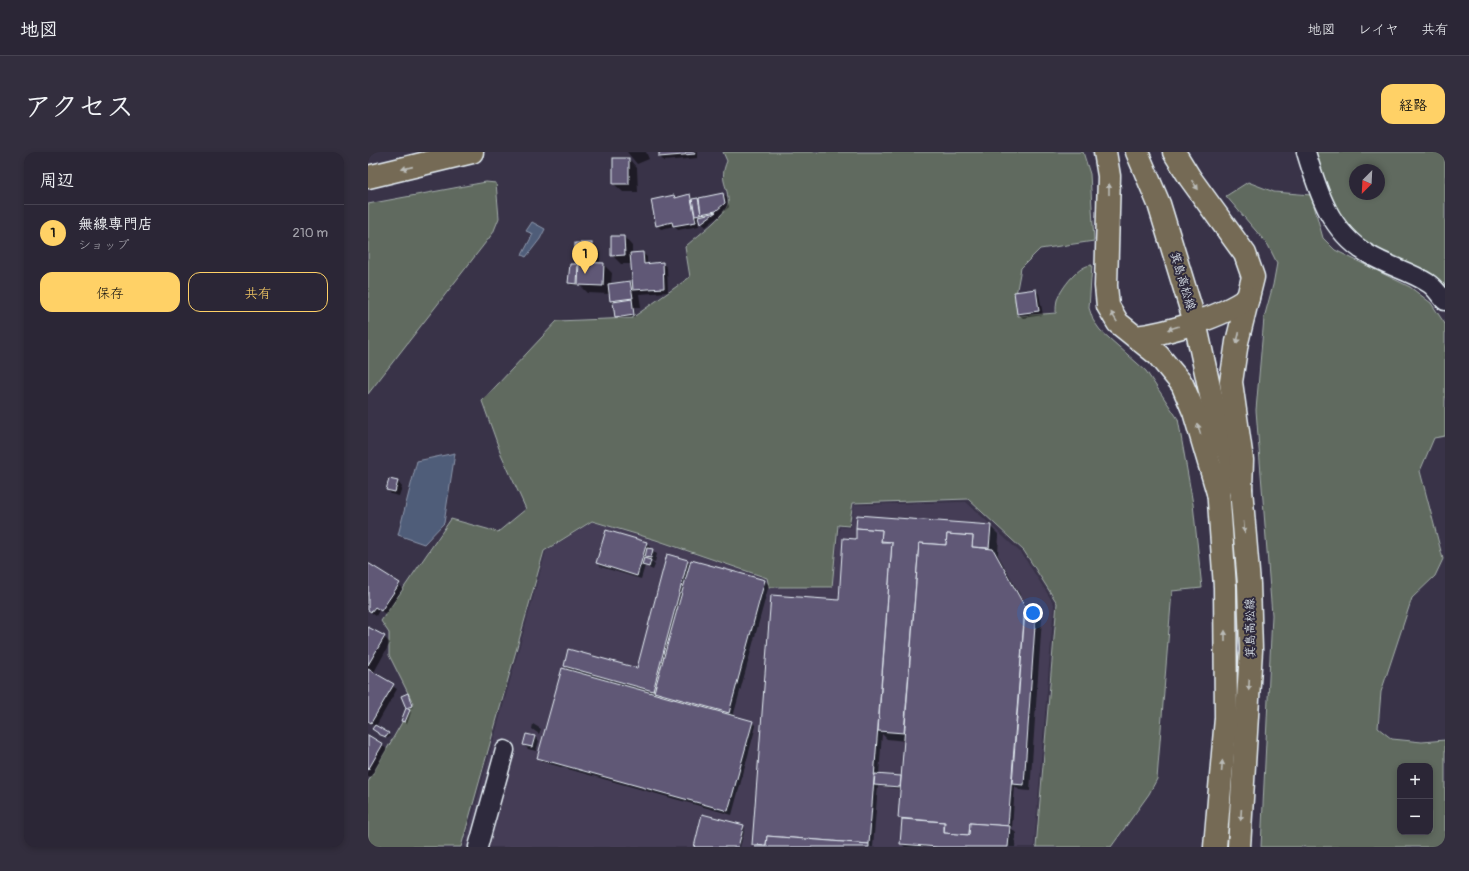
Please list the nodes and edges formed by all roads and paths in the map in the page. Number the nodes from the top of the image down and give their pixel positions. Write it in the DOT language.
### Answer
graph roads {
  1 [pos="472,152"];
  2 [pos="1105,152"];
  3 [pos="1137,152"];
  4 [pos="1174,152"];
  5 [pos="1306,152"];
  6 [pos="368,177"];
  7 [pos="1248,298"];
  8 [pos="1445,301"];
  9 [pos="1195,322"];
  10 [pos="1136,337"];
  11 [pos="1216,414"];
  12 [pos="1241,489"];
  13 [pos="1218,493"];
  14 [pos="505,750"];
  15 [pos="478,847"];
  16 [pos="1215,847"];
  17 [pos="1239,847"];
  1 -- 6 [label="main road, one-way"];
  10 -- 2 [label="main road, one-way"];
  3 -- 9 [label="main road, 箕島高松線"];
  4 -- 7 [label="main road, one-way"];
  5 -- 8 [label="street"];
  7 -- 9 [label="main road"];
  7 -- 12 [label="main road, one-way"];
  9 -- 10 [label="main road, one-way"];
  9 -- 11 [label="main road, 箕島高松線"];
  13 -- 10 [label="main road, one-way"];
  11 -- 12 [label="main road, 箕島高松線"];
  11 -- 13 [label="main road, 箕島高松線"];
  12 -- 17 [label="main road, 箕島高松線, one-way"];
  16 -- 13 [label="main road, 箕島高松線, one-way"];
  14 -- 15 [label="street"];
}
